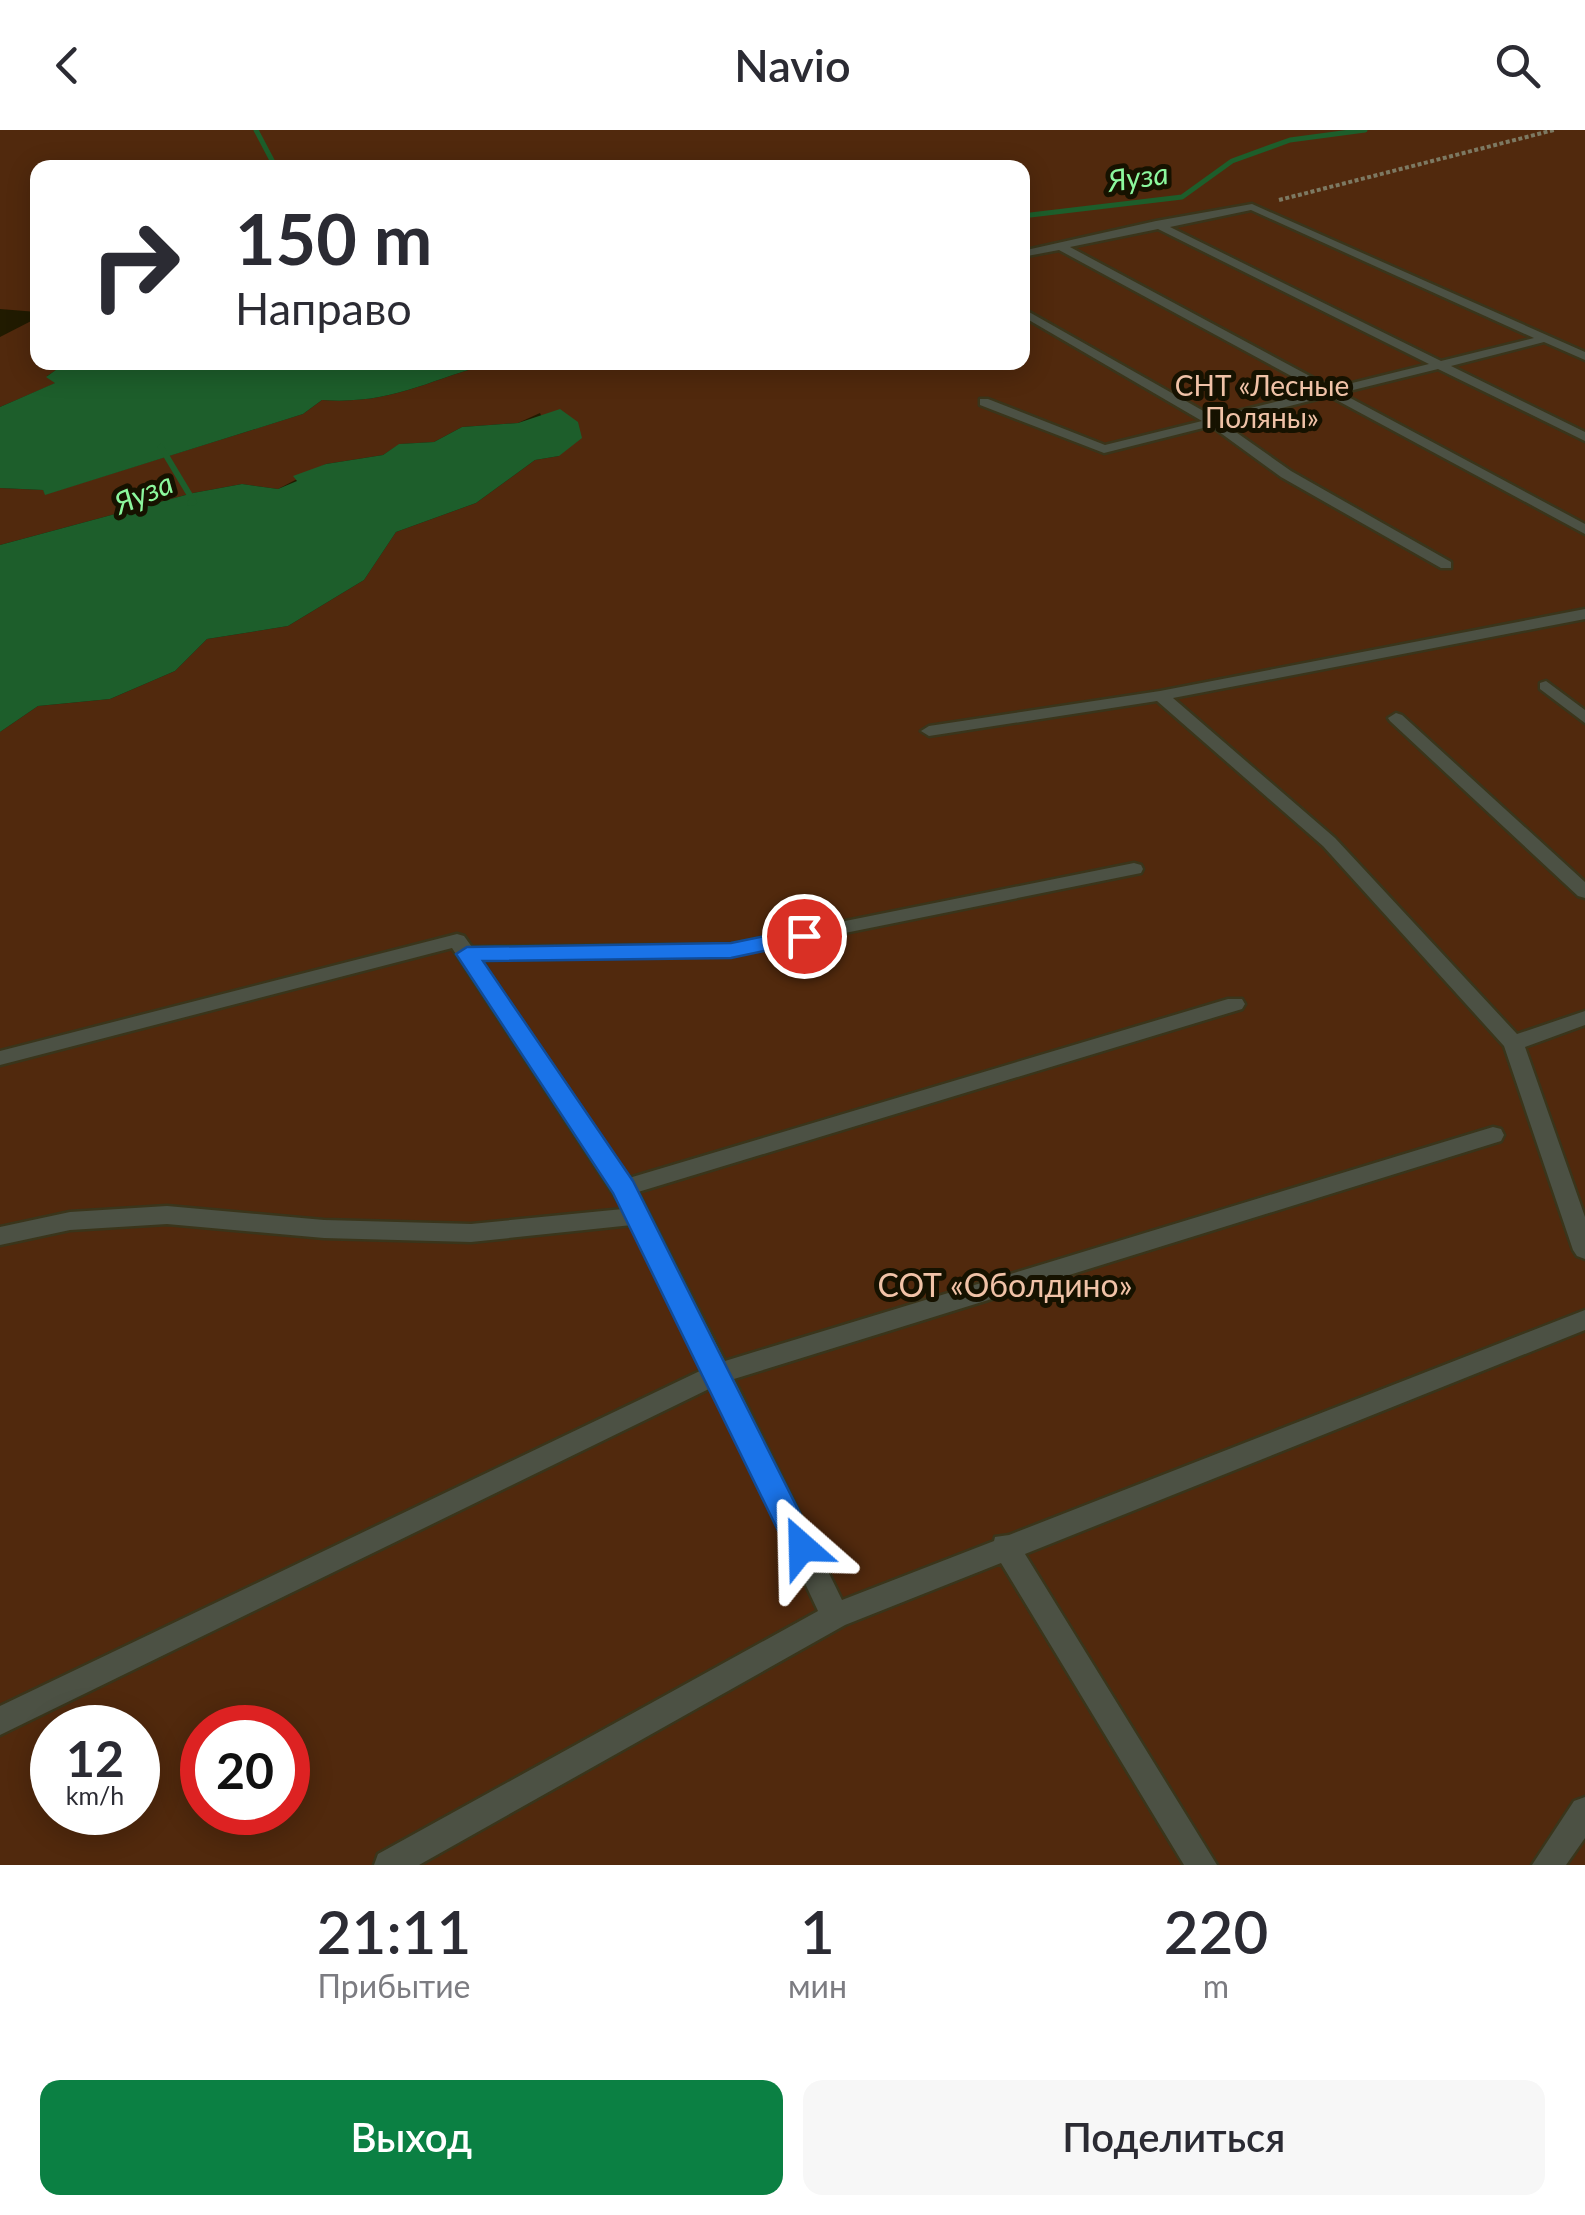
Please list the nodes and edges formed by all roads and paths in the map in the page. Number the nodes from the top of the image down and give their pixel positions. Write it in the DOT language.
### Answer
graph roads {
  1 [pos="1554,130"];
  2 [pos="1252,206"];
  3 [pos="1156,224"];
  4 [pos="1060,246"];
  5 [pos="1030,252"];
  6 [pos="1030,316"];
  7 [pos="1547,338"];
  8 [pos="1585,356"];
  9 [pos="1438,366"];
  10 [pos="1330,393"];
  11 [pos="984,402"];
  12 [pos="1213,422"];
  13 [pos="1585,437"];
  14 [pos="1585,530"];
  15 [pos="1446,565"];
  16 [pos="1585,614"];
  17 [pos="1546,686"];
  18 [pos="1160,696"];
  19 [pos="1396,718"];
  20 [pos="1585,718"];
  21 [pos="930,731"];
  22 [pos="1134,869"];
  23 [pos="1585,892"];
  24 [pos="467,954"];
  25 [pos="1235,1004"];
  26 [pos="1585,1018"];
  27 [pos="1512,1043"];
  28 [pos="0,1058"];
  29 [pos="1494,1135"];
  30 [pos="624,1188"];
  31 [pos="636,1216"];
  32 [pos="0,1236"];
  33 [pos="1585,1250"];
  34 [pos="1585,1320"];
  35 [pos="720,1373"];
  36 [pos="1005,1546"];
  37 [pos="835,1616"];
  38 [pos="0,1721"];
  39 [pos="1585,1812"];
  40 [pos="389,1865"];
  41 [pos="1202,1865"];
  42 [pos="1547,1865"];
  1 -- 2 [label="path"];
  2 -- 3 [label="lane"];
  2 -- 7 [label="lane"];
  3 -- 4 [label="lane"];
  3 -- 9 [label="lane"];
  4 -- 5 [label="lane"];
  4 -- 10 [label="lane"];
  6 -- 12 [label="lane"];
  7 -- 8 [label="lane"];
  7 -- 9 [label="lane"];
  9 -- 10 [label="lane"];
  9 -- 13 [label="lane"];
  10 -- 12 [label="lane"];
  10 -- 14 [label="lane"];
  11 -- 12 [label="lane"];
  12 -- 15 [label="lane"];
  16 -- 18 [label="lane"];
  17 -- 20 [label="lane"];
  18 -- 21 [label="lane"];
  18 -- 27 [label="lane"];
  19 -- 23 [label="lane"];
  22 -- 24 [label="lane"];
  24 -- 28 [label="lane"];
  24 -- 30 [label="lane"];
  25 -- 30 [label="lane"];
  26 -- 27 [label="lane"];
  27 -- 33 [label="lane"];
  29 -- 35 [label="lane"];
  30 -- 31 [label="lane"];
  31 -- 32 [label="lane"];
  31 -- 35 [label="lane"];
  34 -- 36 [label="lane"];
  35 -- 37 [label="lane"];
  35 -- 38 [label="lane"];
  36 -- 37 [label="lane"];
  36 -- 41 [label="lane"];
  37 -- 40 [label="lane"];
  39 -- 42 [label="lane"];
}
